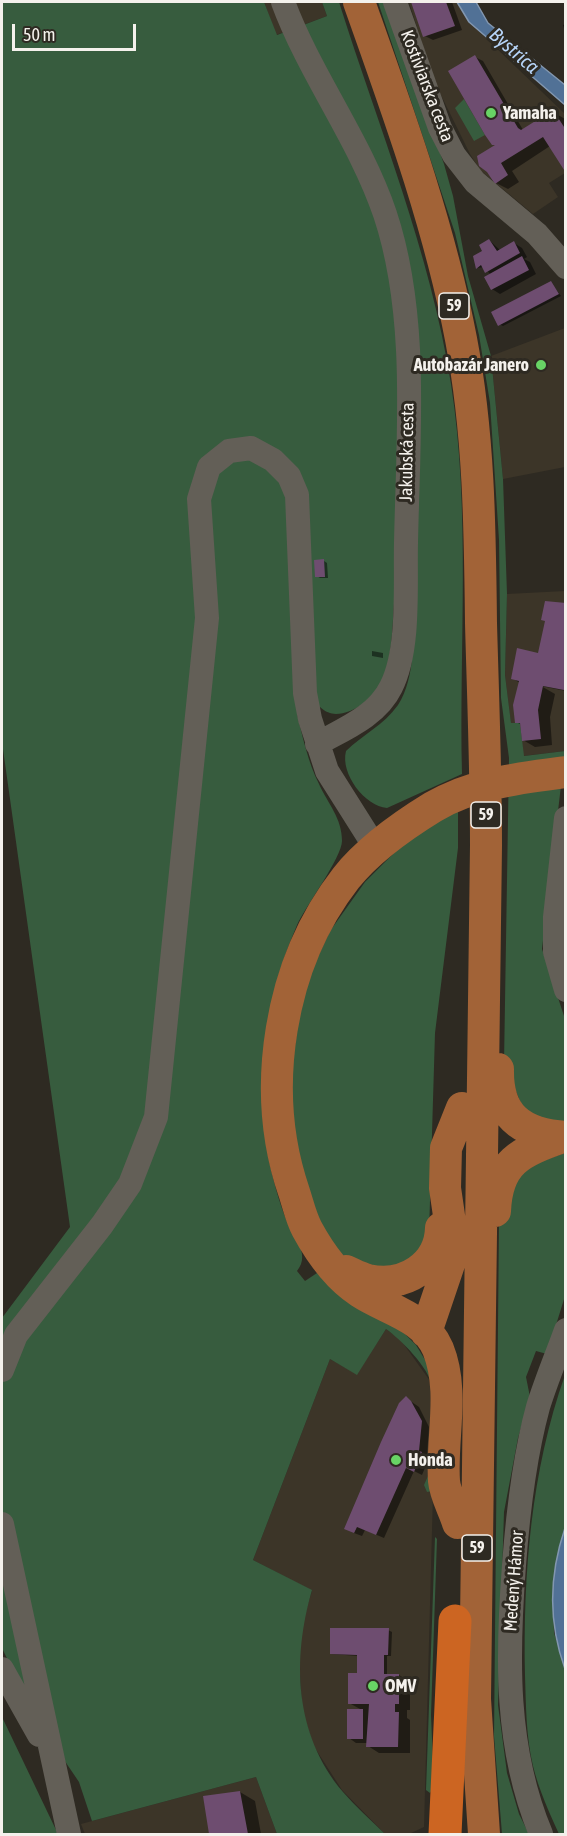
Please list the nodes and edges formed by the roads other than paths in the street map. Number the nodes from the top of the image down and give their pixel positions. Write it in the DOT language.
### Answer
graph roads {
  1 [pos="283,2"];
  2 [pos="359,2"];
  3 [pos="395,2"];
  4 [pos="566,267"];
  5 [pos="482,623"];
  6 [pos="317,744"];
  7 [pos="566,772"];
  8 [pos="566,818"];
  9 [pos="375,847"];
  10 [pos="566,990"];
  11 [pos="484,1007"];
  12 [pos="462,1108"];
  13 [pos="564,1137"];
  14 [pos="446,1188"];
  15 [pos="482,1261"];
  16 [pos="330,1264"];
  17 [pos="566,1330"];
  18 [pos="426,1332"];
  19 [pos="2,1370"];
  20 [pos="458,1523"];
  21 [pos="2,1524"];
  22 [pos="455,1621"];
  23 [pos="2,1669"];
  24 [pos="51,1755"];
  25 [pos="448,1773"];
  26 [pos="69,1834"];
  27 [pos="445,1834"];
  28 [pos="457,1834"];
  29 [pos="484,1834"];
  30 [pos="541,1834"];
  1 -- 6 [label="street, Jakubská cesta"];
  2 -- 5 [label="main road, 59"];
  3 -- 4 [label="street, Kostiviarska cesta"];
  5 -- 11 [label="main road, 59"];
  5 -- 12 [label="main road, 59"];
  6 -- 9 [label="street"];
  6 -- 19 [label="street"];
  7 -- 9 [label="main road"];
  8 -- 10 [label="street"];
  9 -- 16 [label="main road"];
  11 -- 13 [label="main road"];
  11 -- 15 [label="main road, 59"];
  12 -- 14 [label="main road"];
  12 -- 20 [label="main road, 59"];
  13 -- 15 [label="main road"];
  14 -- 16 [label="main road"];
  14 -- 18 [label="main road"];
  15 -- 29 [label="main road, 59"];
  16 -- 18 [label="main road"];
  17 -- 30 [label="street, Medený Hámor"];
  18 -- 20 [label="main road"];
  20 -- 22 [label="main road, 59"];
  21 -- 24 [label="street"];
  22 -- 25 [label="highway"];
  23 -- 24 [label="street"];
  24 -- 26 [label="street"];
  25 -- 27 [label="highway"];
  25 -- 28 [label="highway"];
}
